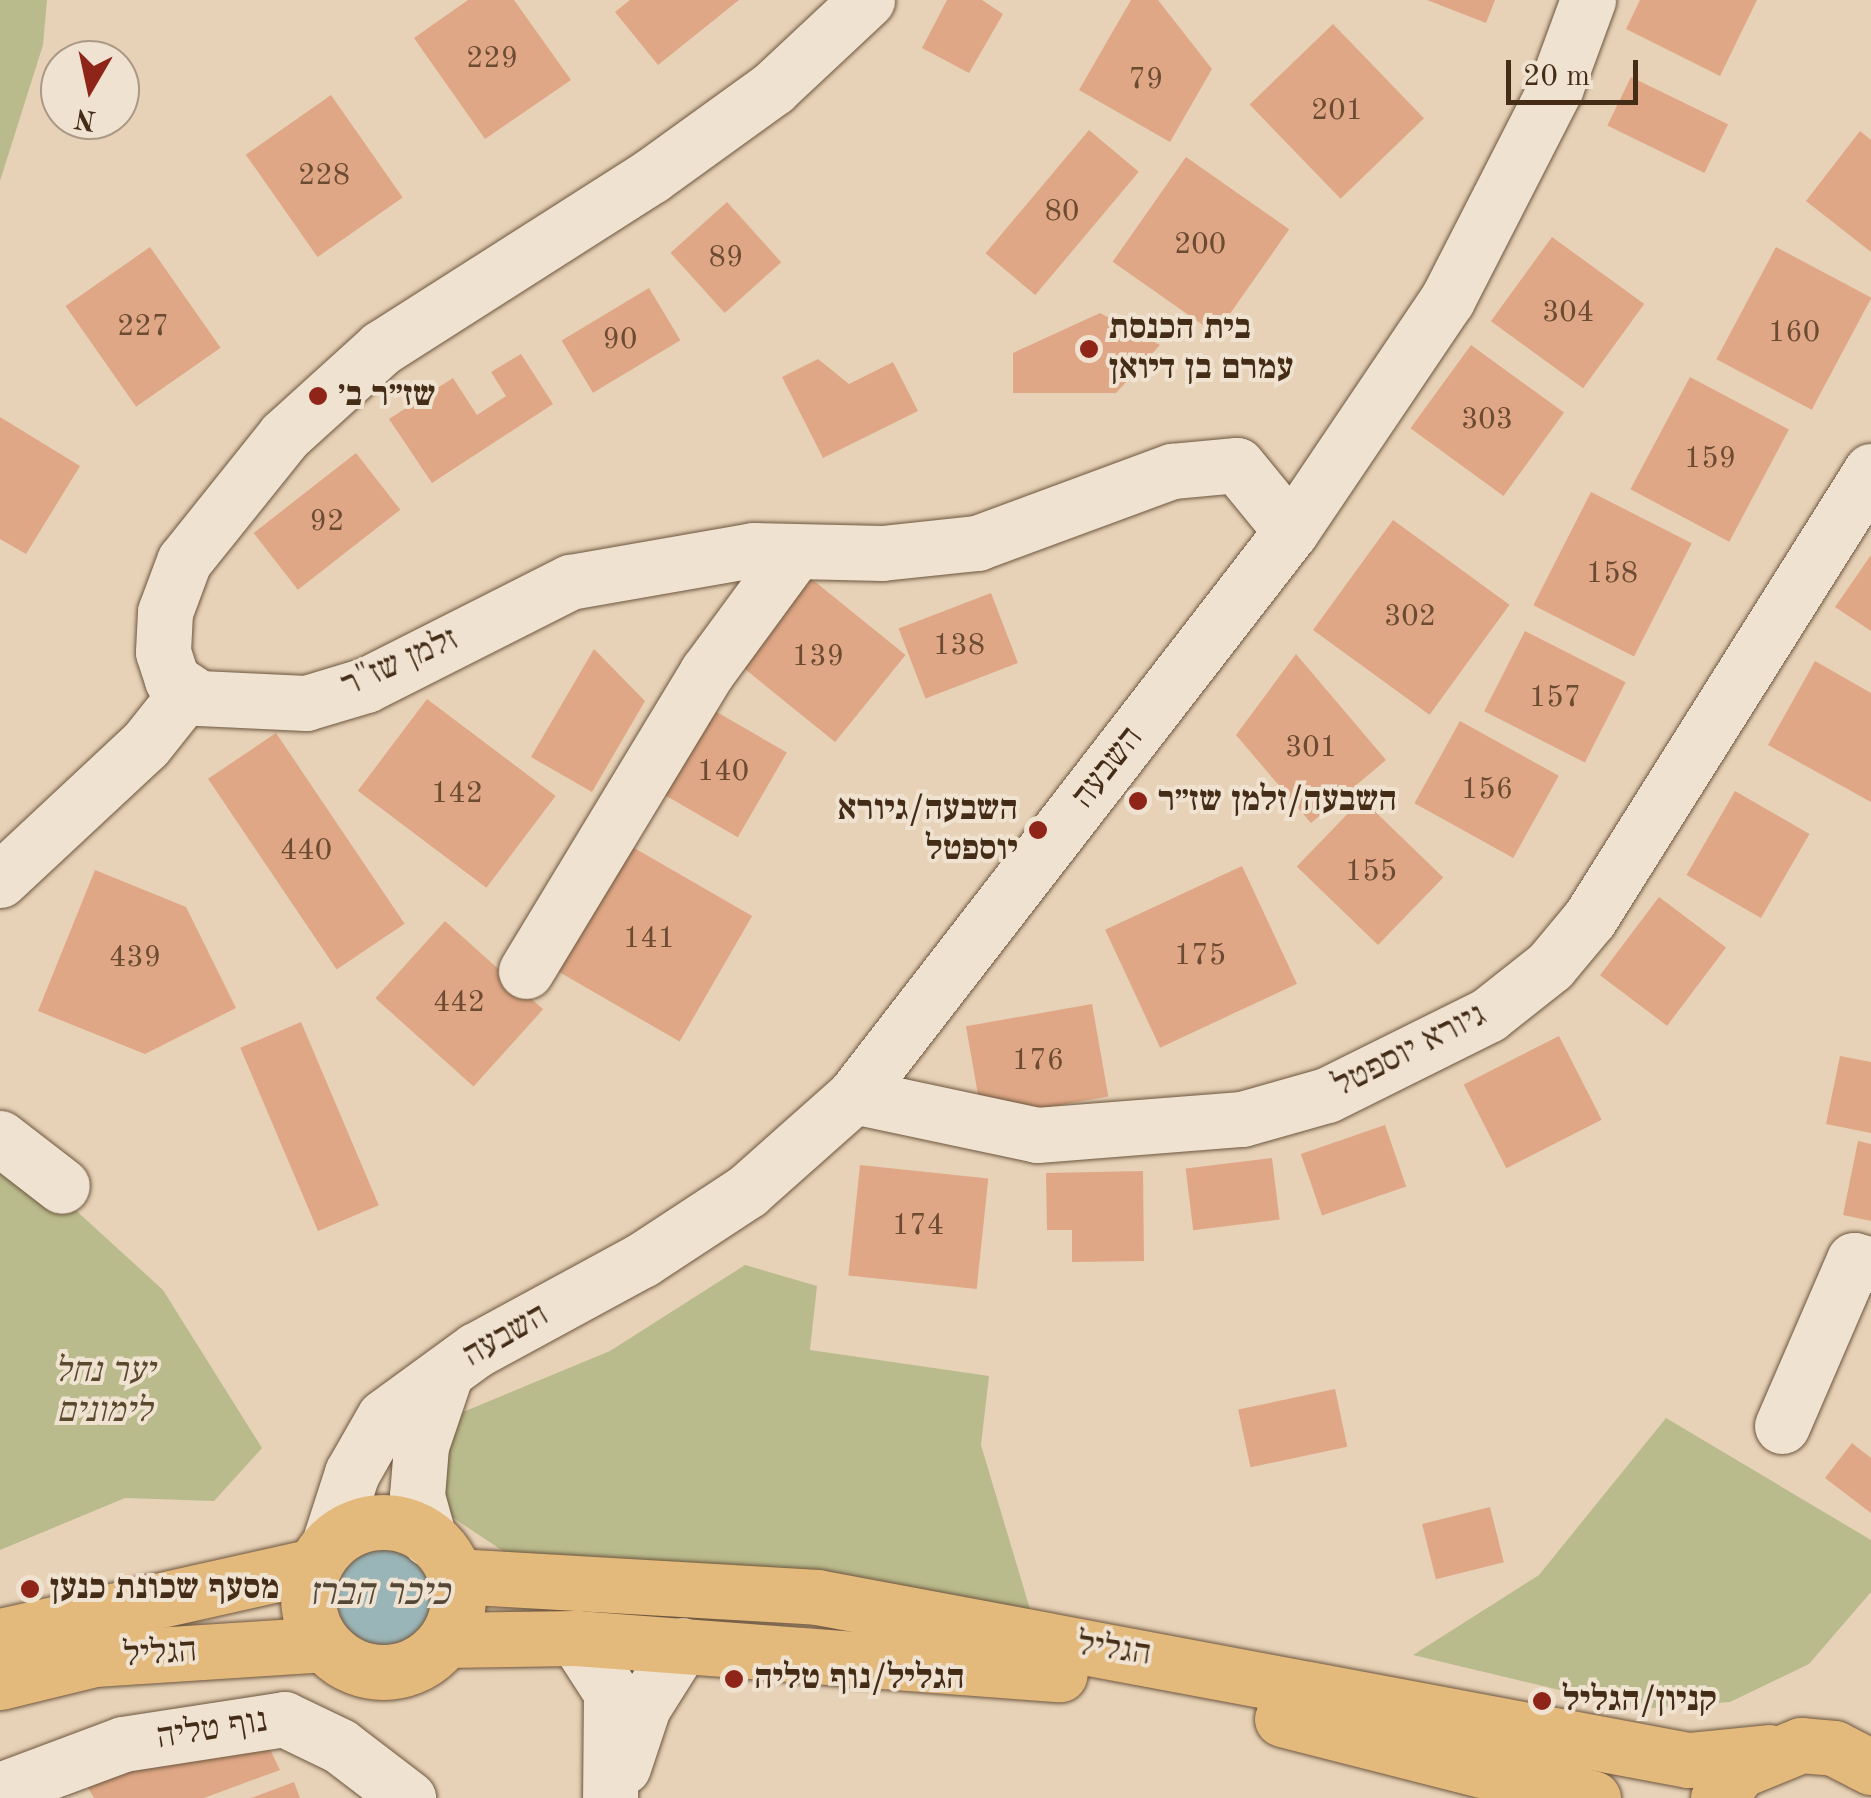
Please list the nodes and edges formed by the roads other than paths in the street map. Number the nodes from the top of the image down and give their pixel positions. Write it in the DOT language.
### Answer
graph roads {
  1 [pos="868,0"];
  2 [pos="1588,0"];
  3 [pos="1871,471"];
  4 [pos="1291,531"];
  5 [pos="794,556"];
  6 [pos="188,691"];
  7 [pos="0,880"];
  8 [pos="526,971"];
  9 [pos="854,1096"];
  10 [pos="0,1138"];
  11 [pos="62,1186"];
  12 [pos="1871,1265"];
  13 [pos="446,1372"];
  14 [pos="1782,1426"];
  15 [pos="322,1555"];
  16 [pos="442,1558"];
  17 [pos="0,1636"];
  18 [pos="576,1638"];
  19 [pos="445,1640"];
  20 [pos="323,1644"];
  21 [pos="682,1645"];
  22 [pos="0,1682"];
  23 [pos="1769,1752"];
  24 [pos="1869,1759"];
  25 [pos="0,1790"];
  26 [pos="408,1798"];
  27 [pos="611,1798"];
  28 [pos="1593,1798"];
  29 [pos="1718,1798"];
  1 -- 6 [label="street"];
  2 -- 4 [label="street, השבעה"];
  3 -- 9 [label="street, גיורא יוספטל"];
  4 -- 5 [label="street, זלמן שז\"ר"];
  4 -- 9 [label="street, השבעה"];
  5 -- 6 [label="street, זלמן שז\"ר"];
  5 -- 8 [label="street"];
  6 -- 7 [label="street"];
  9 -- 13 [label="street, השבעה"];
  10 -- 11 [label="street"];
  12 -- 14 [label="street"];
  13 -- 15 [label="street, השבעה"];
  13 -- 16 [label="street, השבעה"];
  15 -- 16 [label="main road"];
  15 -- 17 [label="main road, הגליל"];
  15 -- 20 [label="main road"];
  16 -- 19 [label="main road"];
  16 -- 23 [label="main road, הגליל"];
  18 -- 19 [label="main road, הגליל"];
  18 -- 21 [label="main road, הגליל"];
  18 -- 27 [label="street"];
  19 -- 20 [label="main road"];
  20 -- 22 [label="main road, הגליל"];
  21 -- 27 [label="street"];
  21 -- 28 [label="main road, הגליל"];
  23 -- 24 [label="main road, הגליל"];
  23 -- 29 [label="main road"];
  25 -- 26 [label="street, נוף טליה"];
}
